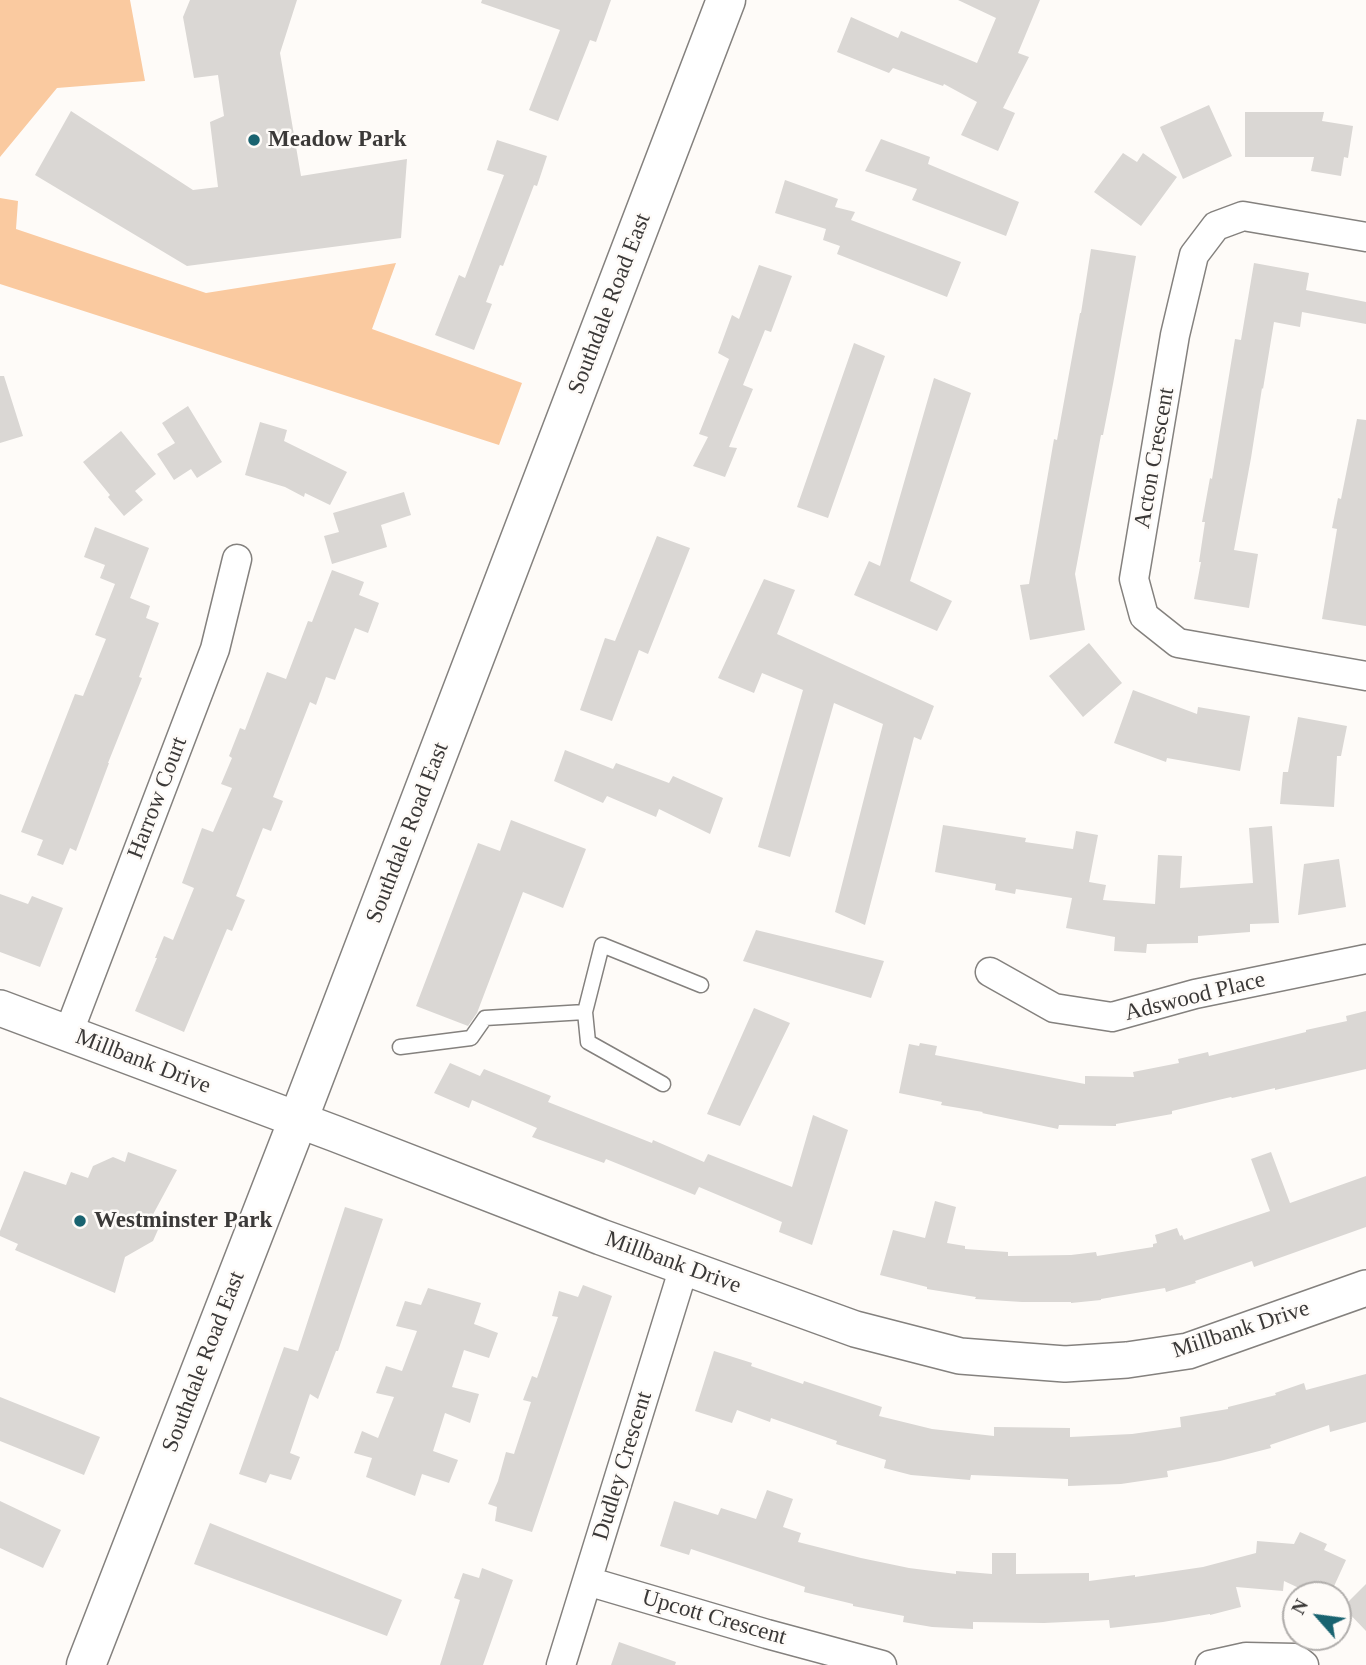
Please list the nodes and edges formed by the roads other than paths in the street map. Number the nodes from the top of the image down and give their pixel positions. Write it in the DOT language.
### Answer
graph roads {
  1 [pos="726,0"];
  2 [pos="1366,237"];
  3 [pos="237,559"];
  4 [pos="1366,676"];
  5 [pos="1366,960"];
  6 [pos="990,972"];
  7 [pos="701,985"];
  8 [pos="0,1009"];
  9 [pos="585,1012"];
  10 [pos="68,1034"];
  11 [pos="400,1047"];
  12 [pos="663,1084"];
  13 [pos="298,1120"];
  14 [pos="684,1267"];
  15 [pos="1366,1288"];
  16 [pos="587,1581"];
  17 [pos="86,1665"];
  18 [pos="561,1665"];
  19 [pos="881,1665"];
  20 [pos="1210,1665"];
  21 [pos="1304,1665"];
  1 -- 13 [label="main road, Southdale Road East"];
  2 -- 4 [label="street, Acton Crescent"];
  3 -- 10 [label="street, Harrow Court"];
  5 -- 6 [label="street, Adswood Place"];
  7 -- 9 [label="lane"];
  8 -- 10 [label="street, Millbank Drive"];
  9 -- 11 [label="lane"];
  9 -- 12 [label="lane"];
  10 -- 13 [label="street, Millbank Drive"];
  13 -- 14 [label="street, Millbank Drive"];
  13 -- 17 [label="main road, Southdale Road East"];
  14 -- 15 [label="street, Millbank Drive"];
  14 -- 16 [label="street, Dudley Crescent"];
  16 -- 18 [label="street, Dudley Crescent"];
  16 -- 19 [label="street, Upcott Crescent"];
  20 -- 21 [label="street"];
}
